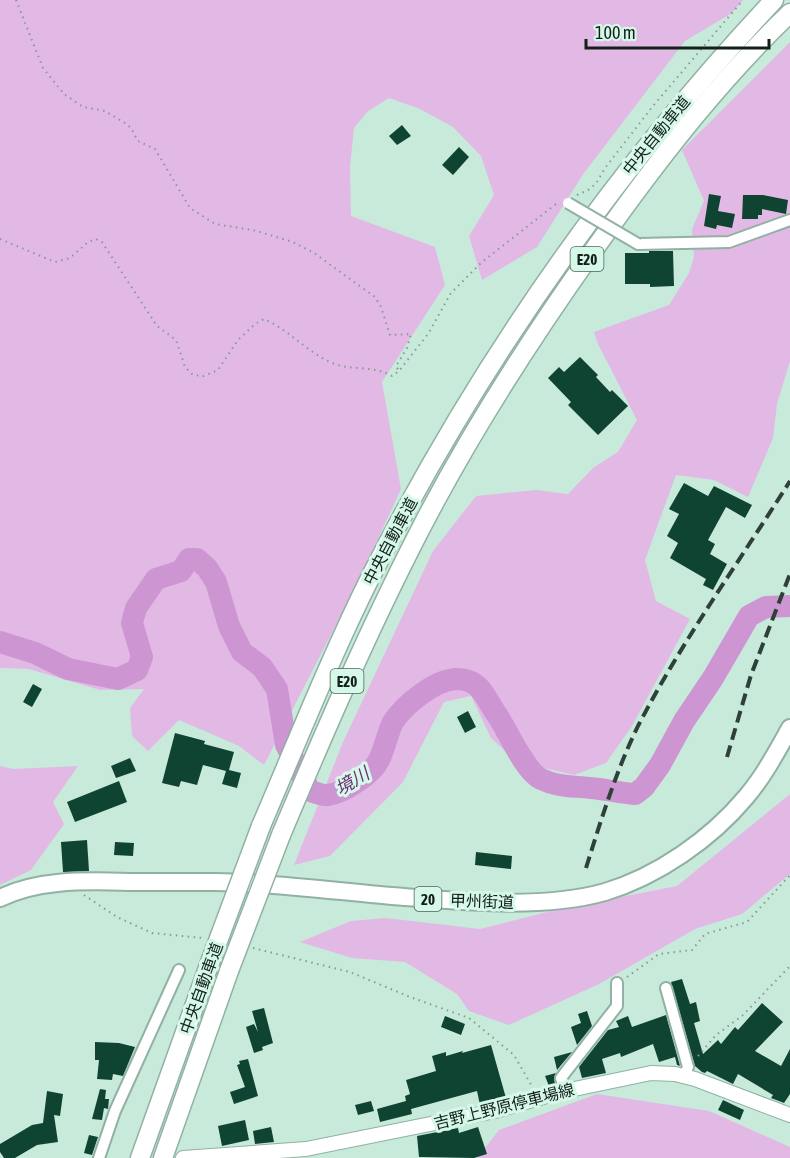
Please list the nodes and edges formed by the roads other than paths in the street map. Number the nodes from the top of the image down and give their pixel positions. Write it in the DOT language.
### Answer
graph roads {
  1 [pos="774,0"];
  2 [pos="790,13"];
  3 [pos="566,202"];
  4 [pos="790,220"];
  5 [pos="790,728"];
  6 [pos="0,898"];
  7 [pos="179,970"];
  8 [pos="617,983"];
  9 [pos="666,988"];
  10 [pos="686,1072"];
  11 [pos="566,1090"];
  12 [pos="790,1115"];
  13 [pos="284,1154"];
  14 [pos="208,1156"];
  15 [pos="99,1158"];
  16 [pos="140,1158"];
  17 [pos="163,1158"];
  18 [pos="183,1158"];
  1 -- 16 [label="highway, 中央自動車道 / E20, bridge"];
  2 -- 17 [label="highway, 中央自動車道 / E20, bridge"];
  3 -- 4 [label="street, bridge"];
  5 -- 6 [label="highway, 甲州街道 / 20"];
  7 -- 15 [label="street"];
  8 -- 11 [label="street"];
  9 -- 10 [label="street"];
  10 -- 11 [label="main road, 吉野上野原停車場線"];
  10 -- 12 [label="main road, 吉野上野原停車場線"];
  11 -- 13 [label="main road, 吉野上野原停車場線"];
  13 -- 14 [label="main road, 吉野上野原停車場線"];
  14 -- 18 [label="main road, 吉野上野原停車場線"];
}
